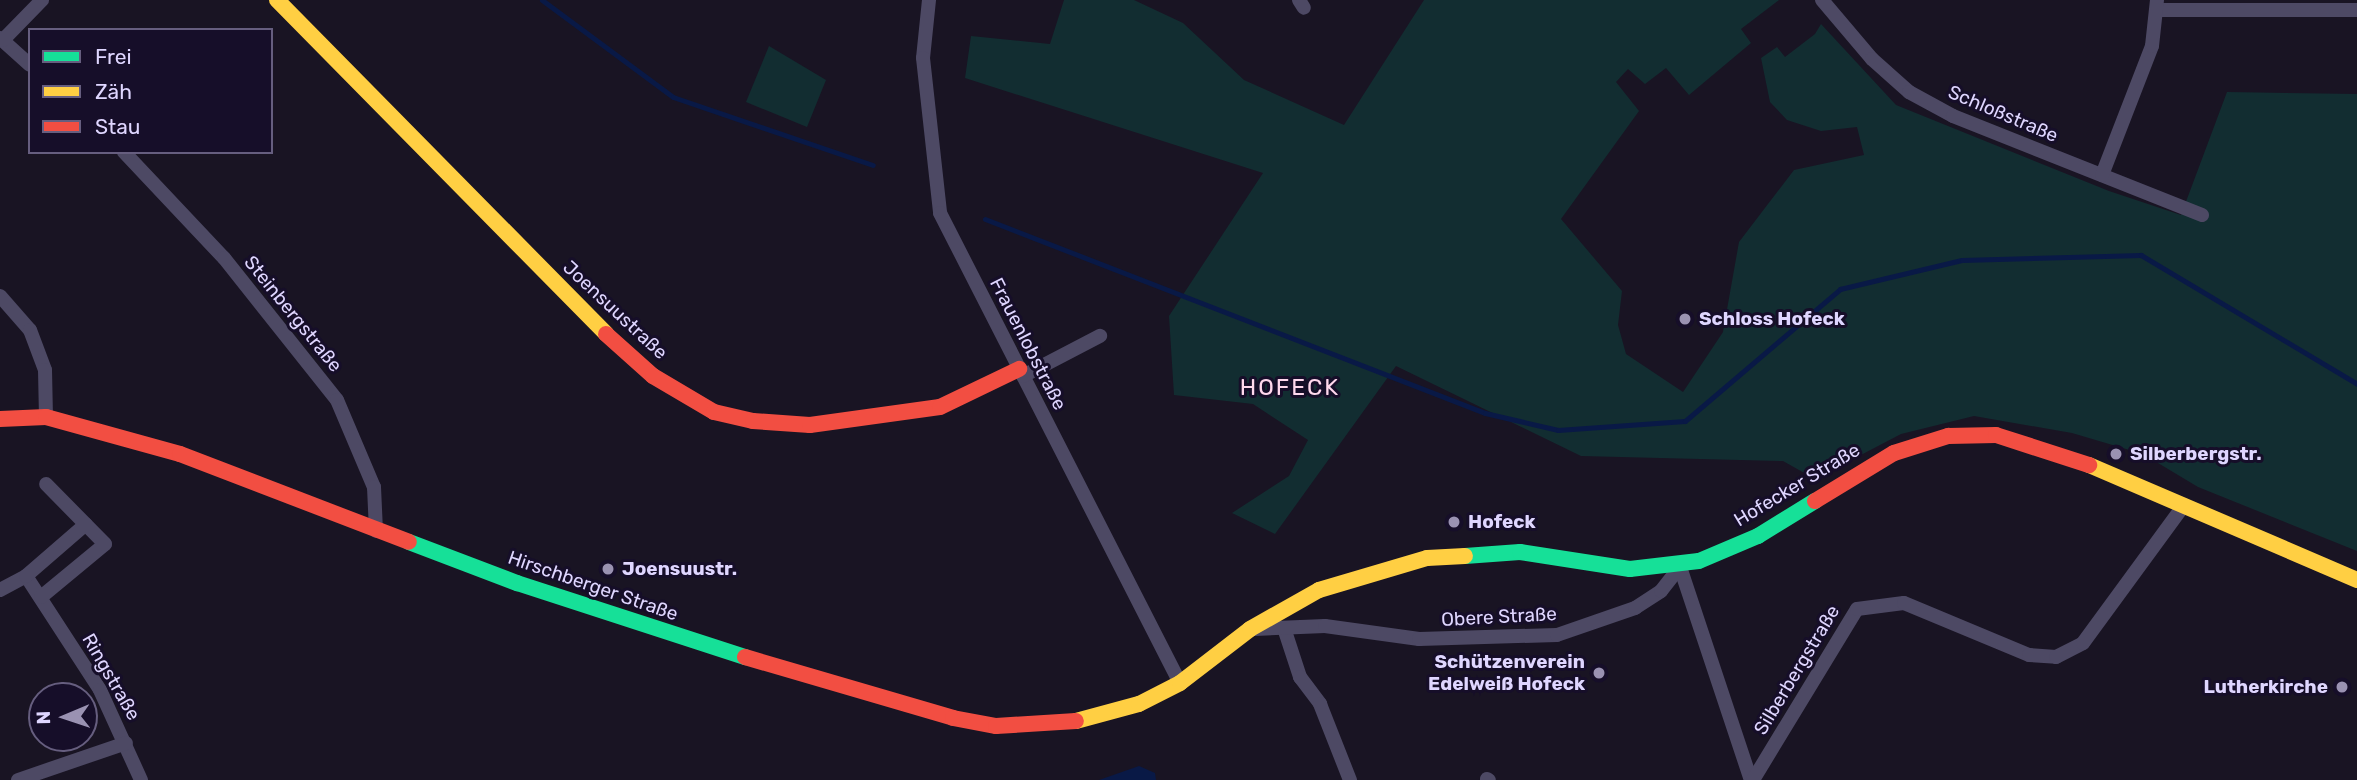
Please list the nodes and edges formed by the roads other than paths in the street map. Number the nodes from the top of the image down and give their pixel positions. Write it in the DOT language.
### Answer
graph roads {
  1 [pos="42,0"];
  2 [pos="278,0"];
  3 [pos="929,0"];
  4 [pos="1822,0"];
  5 [pos="2158,5"];
  6 [pos="2357,10"];
  7 [pos="1,39"];
  8 [pos="28,63"];
  9 [pos="126,154"];
  10 [pos="2102,175"];
  11 [pos="2202,215"];
  12 [pos="0,296"];
  13 [pos="1100,336"];
  14 [pos="1021,372"];
  15 [pos="46,416"];
  16 [pos="0,419"];
  17 [pos="46,484"];
  18 [pos="2184,506"];
  19 [pos="86,524"];
  20 [pos="376,531"];
  21 [pos="1680,566"];
  22 [pos="26,576"];
  23 [pos="2357,580"];
  24 [pos="0,590"];
  25 [pos="41,597"];
  26 [pos="1284,628"];
  27 [pos="1250,629"];
  28 [pos="1180,683"];
  29 [pos="126,743"];
  30 [pos="18,780"];
  31 [pos="141,780"];
  32 [pos="1350,780"];
  33 [pos="1752,780"];
  1 -- 7 [label="street"];
  2 -- 14 [label="main road, Joensuustraße"];
  3 -- 14 [label="street, Frauenlobstraße"];
  4 -- 10 [label="street, Schloßstraße"];
  5 -- 6 [label="street"];
  5 -- 10 [label="street"];
  7 -- 8 [label="street"];
  9 -- 20 [label="street, Steinbergstraße"];
  10 -- 11 [label="street, Schloßstraße"];
  12 -- 15 [label="street"];
  13 -- 14 [label="street"];
  14 -- 28 [label="street, Frauenlobstraße"];
  15 -- 16 [label="main road, Hirschberger Straße"];
  15 -- 20 [label="main road, Hirschberger Straße"];
  17 -- 19 [label="street"];
  18 -- 21 [label="main road, Hofecker Straße"];
  18 -- 23 [label="main road, Hofecker Straße"];
  18 -- 33 [label="street, Silberbergstraße"];
  19 -- 22 [label="street"];
  19 -- 25 [label="street"];
  20 -- 28 [label="main road, Hirschberger Straße"];
  21 -- 26 [label="street, Obere Straße"];
  21 -- 27 [label="main road, Hofecker Straße"];
  21 -- 33 [label="street"];
  22 -- 24 [label="street"];
  22 -- 25 [label="street, Ringstraße"];
  25 -- 29 [label="street, Ringstraße"];
  26 -- 27 [label="street, Obere Straße"];
  26 -- 32 [label="street"];
  27 -- 28 [label="main road, Hofecker Straße"];
  29 -- 30 [label="street"];
  29 -- 31 [label="street, Ringstraße"];
}
